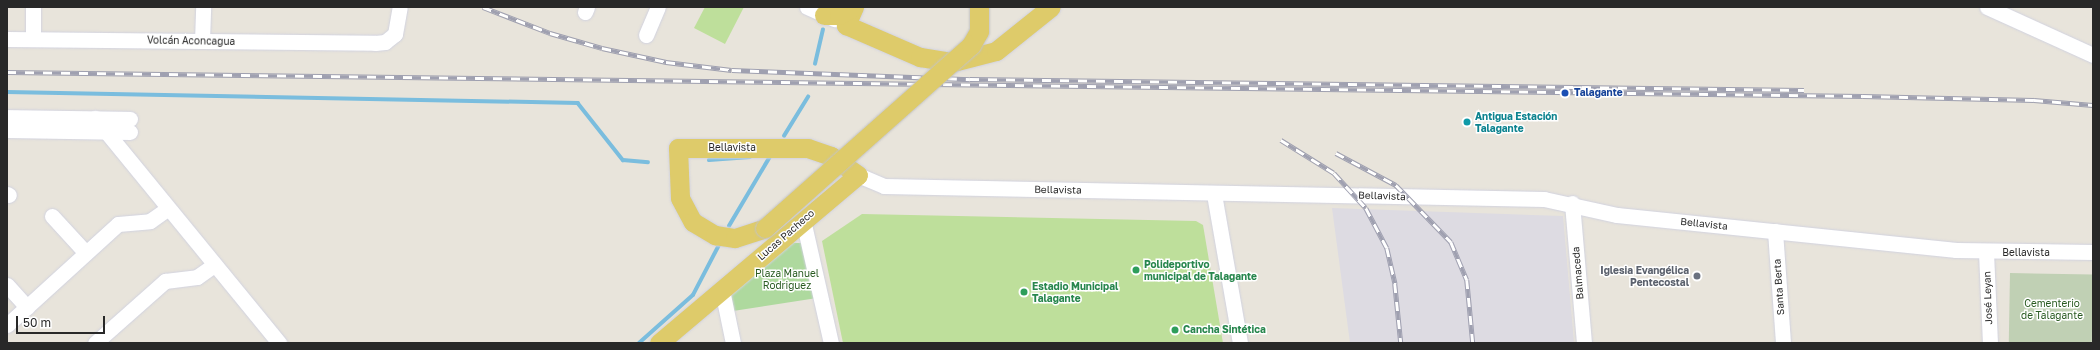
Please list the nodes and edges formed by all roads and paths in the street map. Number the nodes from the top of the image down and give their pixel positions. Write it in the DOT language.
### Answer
graph roads {
  1 [pos="34,7"];
  2 [pos="203,7"];
  3 [pos="400,7"];
  4 [pos="658,7"];
  5 [pos="807,7"];
  6 [pos="854,7"];
  7 [pos="979,7"];
  8 [pos="1051,7"];
  9 [pos="1987,7"];
  10 [pos="824,15"];
  11 [pos="846,25"];
  12 [pos="867,34"];
  13 [pos="646,35"];
  14 [pos="7,39"];
  15 [pos="33,39"];
  16 [pos="202,41"];
  17 [pos="2093,55"];
  18 [pos="7,117"];
  19 [pos="94,118"];
  20 [pos="7,130"];
  21 [pos="102,131"];
  22 [pos="678,148"];
  23 [pos="858,175"];
  24 [pos="1214,194"];
  25 [pos="1572,203"];
  26 [pos="168,209"];
  27 [pos="52,216"];
  28 [pos="803,220"];
  29 [pos="1775,231"];
  30 [pos="1986,252"];
  31 [pos="2093,252"];
  32 [pos="86,254"];
  33 [pos="214,266"];
  34 [pos="7,285"];
  35 [pos="722,290"];
  36 [pos="27,307"];
  37 [pos="7,325"];
  38 [pos="95,343"];
  39 [pos="279,343"];
  40 [pos="659,343"];
  41 [pos="734,343"];
  42 [pos="831,343"];
  43 [pos="1240,343"];
  44 [pos="1584,343"];
  45 [pos="1783,343"];
  46 [pos="1990,343"];
  1 -- 15 [label="street"];
  2 -- 16 [label="street"];
  3 -- 16 [label="street, Volcán Aconcagua"];
  4 -- 13 [label="street"];
  5 -- 10 [label="street"];
  6 -- 10 [label="main road"];
  6 -- 11 [label="main road"];
  6 -- 12 [label="main road"];
  7 -- 22 [label="main road, Lucas Pacheco, bridge"];
  8 -- 12 [label="main road"];
  9 -- 17 [label="street"];
  10 -- 11 [label="street"];
  11 -- 12 [label="main road"];
  14 -- 15 [label="street, Volcán Aconcagua"];
  15 -- 16 [label="street, Volcán Aconcagua"];
  18 -- 19 [label="street"];
  19 -- 21 [label="street"];
  19 -- 21 [label="street"];
  20 -- 21 [label="street"];
  21 -- 26 [label="street"];
  22 -- 23 [label="main road, Bellavista"];
  23 -- 24 [label="street, Bellavista"];
  23 -- 28 [label="main road, Lucas Pacheco"];
  24 -- 25 [label="street, Bellavista"];
  24 -- 43 [label="street"];
  25 -- 29 [label="street, Bellavista"];
  25 -- 44 [label="street, Balmaceda"];
  26 -- 32 [label="street"];
  26 -- 33 [label="street"];
  27 -- 32 [label="street"];
  28 -- 35 [label="main road, Lucas Pacheco"];
  28 -- 42 [label="street"];
  29 -- 30 [label="street, Bellavista"];
  29 -- 45 [label="street, Santa Berta"];
  30 -- 31 [label="street, Bellavista"];
  30 -- 46 [label="street, José Leyan"];
  32 -- 36 [label="street"];
  33 -- 38 [label="street"];
  33 -- 39 [label="street"];
  34 -- 36 [label="street"];
  35 -- 40 [label="main road, Lucas Pacheco"];
  35 -- 41 [label="street"];
  36 -- 37 [label="street"];
}
